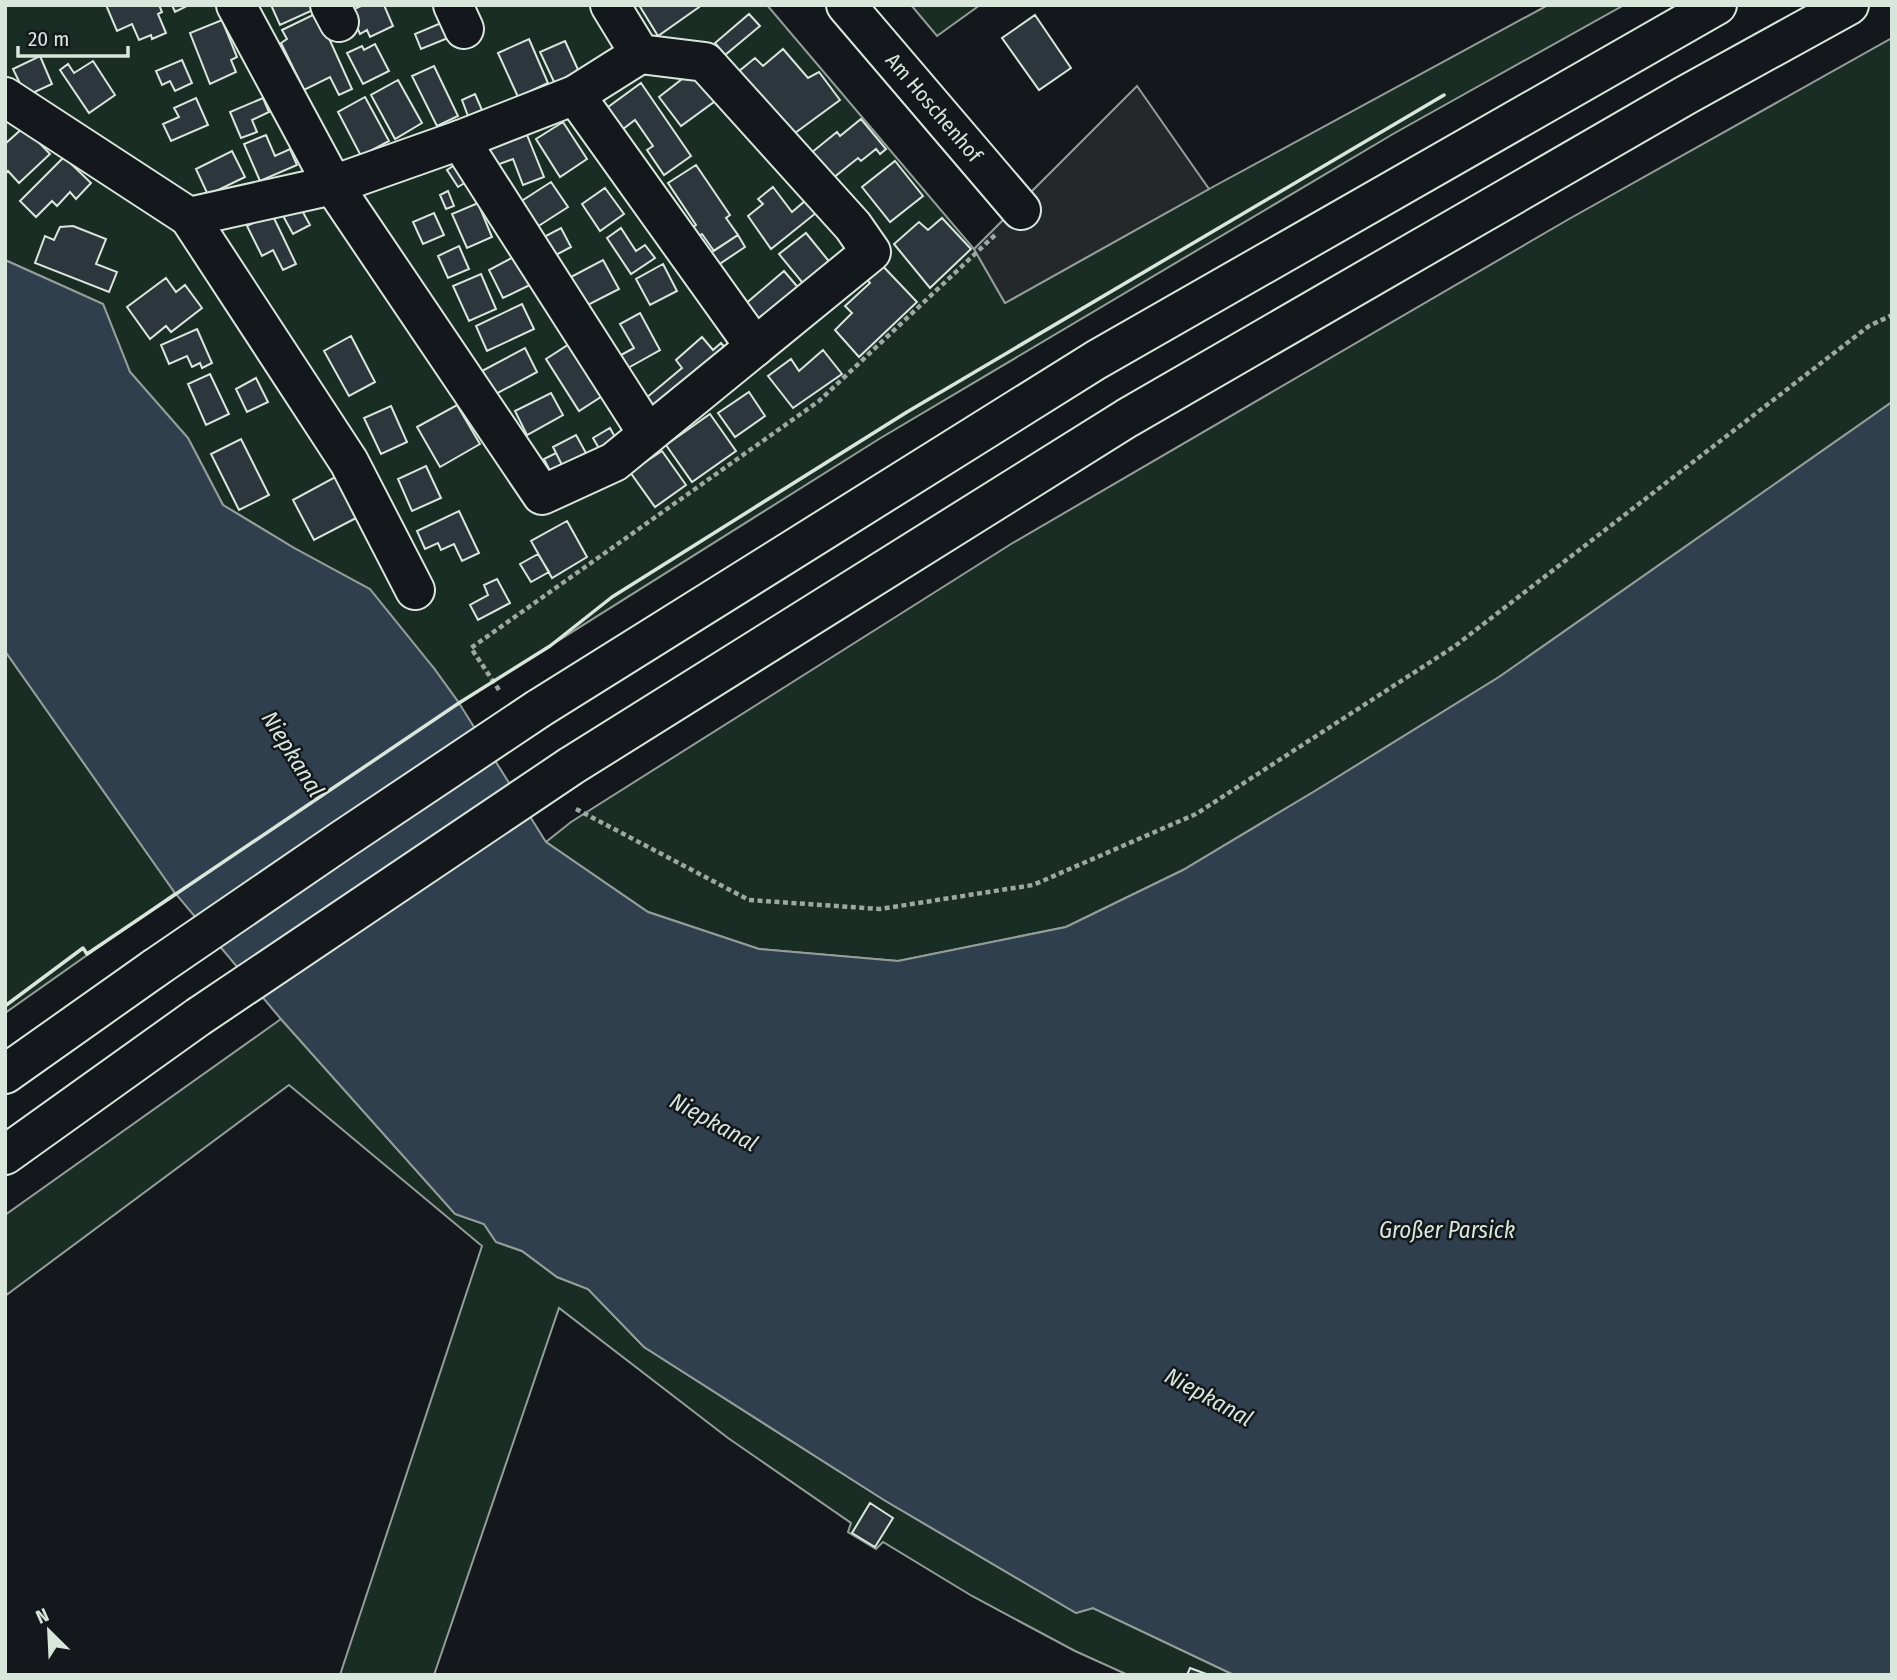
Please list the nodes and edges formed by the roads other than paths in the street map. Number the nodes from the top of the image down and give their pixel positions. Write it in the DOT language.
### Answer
graph roads {
  1 [pos="236,5"];
  2 [pos="610,5"];
  3 [pos="846,5"];
  4 [pos="1717,5"];
  5 [pos="1849,5"];
  6 [pos="640,54"];
  7 [pos="575,95"];
  8 [pos="5,97"];
  9 [pos="460,140"];
  10 [pos="333,185"];
  11 [pos="1021,210"];
  12 [pos="189,216"];
  13 [pos="755,347"];
  14 [pos="648,434"];
  15 [pos="415,590"];
  16 [pos="5,1074"];
  17 [pos="5,1156"];
  1 -- 10 [label="main road"];
  2 -- 6 [label="main road"];
  3 -- 11 [label="main road, Am Hoschenhof"];
  4 -- 16 [label="main road, bridge"];
  5 -- 17 [label="main road, bridge"];
  6 -- 7 [label="main road"];
  6 -- 13 [label="main road"];
  7 -- 9 [label="main road"];
  7 -- 13 [label="main road"];
  8 -- 12 [label="main road"];
  9 -- 10 [label="main road"];
  9 -- 14 [label="main road"];
  10 -- 12 [label="main road"];
  10 -- 14 [label="main road"];
  12 -- 15 [label="main road"];
  13 -- 14 [label="main road"];
}
